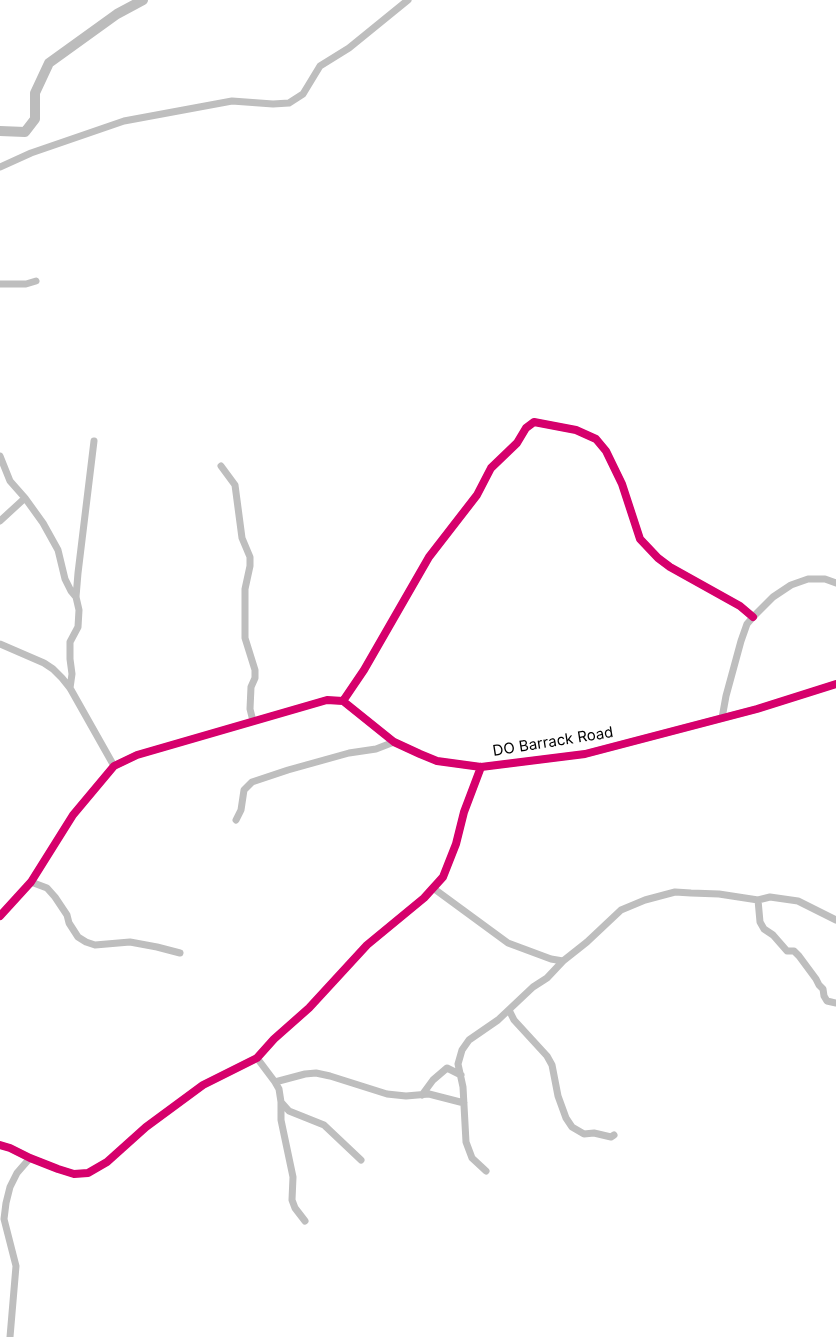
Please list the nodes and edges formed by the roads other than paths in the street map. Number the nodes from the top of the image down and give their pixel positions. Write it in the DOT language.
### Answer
graph roads {
  1 [pos="408,0"];
  2 [pos="0,167"];
  3 [pos="36,281"];
  4 [pos="0,284"];
  5 [pos="94,441"];
  6 [pos="0,456"];
  7 [pos="221,466"];
  8 [pos="25,498"];
  9 [pos="0,521"];
  10 [pos="836,583"];
  11 [pos="76,597"];
  12 [pos="752,617"];
  13 [pos="0,644"];
  14 [pos="836,684"];
  15 [pos="70,688"];
  16 [pos="344,701"];
  17 [pos="722,718"];
  18 [pos="253,721"];
  19 [pos="394,742"];
  20 [pos="114,766"];
  21 [pos="481,767"];
  22 [pos="236,820"];
  23 [pos="31,882"];
  24 [pos="433,888"];
  25 [pos="758,900"];
  26 [pos="0,916"];
  27 [pos="836,920"];
  28 [pos="180,953"];
  29 [pos="563,961"];
  30 [pos="836,1003"];
  31 [pos="508,1010"];
  32 [pos="257,1058"];
  33 [pos="461,1075"];
  34 [pos="275,1082"];
  35 [pos="422,1095"];
  36 [pos="281,1102"];
  37 [pos="464,1103"];
  38 [pos="614,1135"];
  39 [pos="0,1145"];
  40 [pos="30,1158"];
  41 [pos="361,1160"];
  42 [pos="486,1171"];
  43 [pos="305,1221"];
  44 [pos="10,1337"];
  1 -- 2 [label="street"];
  3 -- 4 [label="street"];
  5 -- 11 [label="street"];
  6 -- 8 [label="street"];
  7 -- 18 [label="street"];
  8 -- 9 [label="street"];
  8 -- 11 [label="street"];
  10 -- 12 [label="street"];
  11 -- 15 [label="street"];
  12 -- 16 [label="street"];
  12 -- 17 [label="street"];
  13 -- 15 [label="street"];
  14 -- 17 [label="street, DO Barrack Road"];
  15 -- 20 [label="street"];
  16 -- 18 [label="street"];
  16 -- 19 [label="street, DO Barrack Road"];
  17 -- 21 [label="street, DO Barrack Road"];
  18 -- 20 [label="street"];
  19 -- 21 [label="street, DO Barrack Road"];
  19 -- 22 [label="street"];
  20 -- 23 [label="street"];
  21 -- 24 [label="street"];
  23 -- 26 [label="street"];
  23 -- 28 [label="street"];
  24 -- 29 [label="street"];
  24 -- 32 [label="street"];
  25 -- 27 [label="street"];
  25 -- 29 [label="street"];
  25 -- 30 [label="street"];
  29 -- 31 [label="street"];
  31 -- 33 [label="street"];
  31 -- 38 [label="street"];
  32 -- 34 [label="street"];
  32 -- 40 [label="street"];
  33 -- 35 [label="street"];
  33 -- 37 [label="street"];
  34 -- 35 [label="street"];
  34 -- 36 [label="street"];
  35 -- 37 [label="street"];
  36 -- 41 [label="street"];
  36 -- 43 [label="street"];
  37 -- 42 [label="street"];
  39 -- 40 [label="street"];
  40 -- 44 [label="street"];
}
